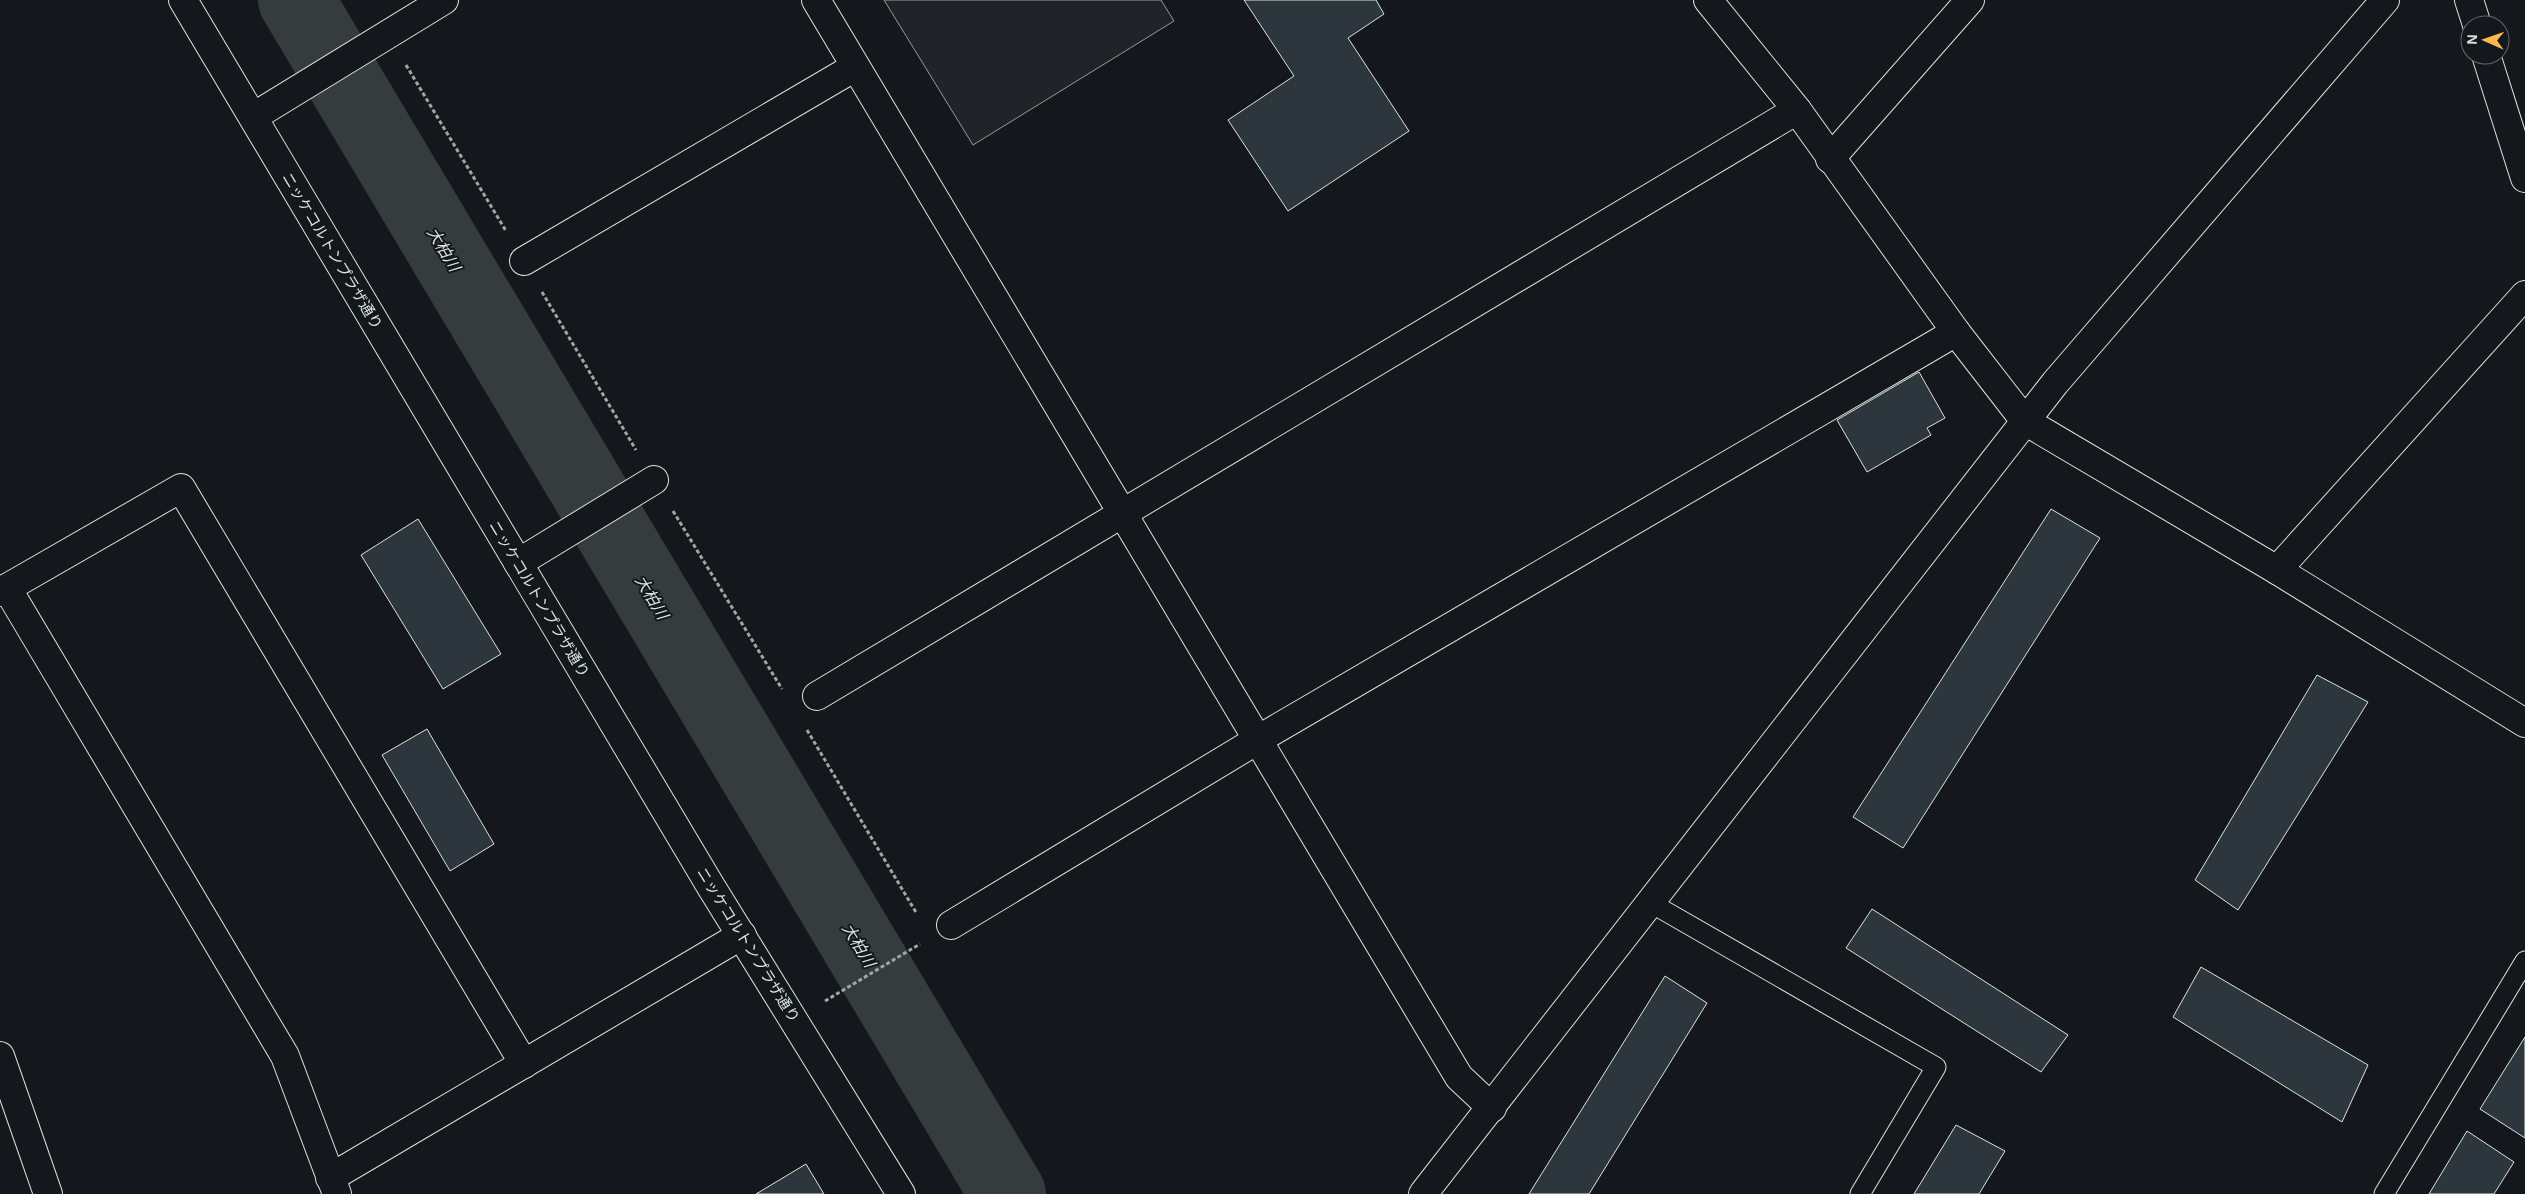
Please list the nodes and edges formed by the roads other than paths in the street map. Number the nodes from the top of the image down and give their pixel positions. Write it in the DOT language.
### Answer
graph roads {
  1 [pos="183,0"];
  2 [pos="444,0"];
  3 [pos="816,0"];
  4 [pos="1708,0"];
  5 [pos="1970,0"];
  6 [pos="2384,0"];
  7 [pos="2469,0"];
  8 [pos="2474,15"];
  9 [pos="2489,65"];
  10 [pos="856,67"];
  11 [pos="1797,110"];
  12 [pos="253,117"];
  13 [pos="1830,159"];
  14 [pos="2525,178"];
  15 [pos="524,261"];
  16 [pos="2525,296"];
  17 [pos="1956,332"];
  18 [pos="2025,421"];
  19 [pos="654,480"];
  20 [pos="1123,513"];
  21 [pos="518,564"];
  22 [pos="2277,570"];
  23 [pos="3,590"];
  24 [pos="817,696"];
  25 [pos="2525,723"];
  26 [pos="1259,739"];
  27 [pos="1651,903"];
  28 [pos="950,926"];
  29 [pos="742,935"];
  30 [pos="2525,961"];
  31 [pos="0,1056"];
  32 [pos="524,1064"];
  33 [pos="1492,1108"];
  34 [pos="334,1186"];
  35 [pos="48,1194"];
  36 [pos="901,1194"];
  37 [pos="1423,1194"];
  38 [pos="1860,1194"];
  39 [pos="2384,1194"];
  1 -- 12 [label="street, ニッケコルトンプラザ通り"];
  2 -- 12 [label="street"];
  3 -- 10 [label="street"];
  4 -- 11 [label="street"];
  5 -- 13 [label="street"];
  6 -- 18 [label="street"];
  7 -- 8 [label="street"];
  9 -- 14 [label="street"];
  10 -- 15 [label="street"];
  10 -- 20 [label="street"];
  11 -- 13 [label="street"];
  11 -- 20 [label="street"];
  12 -- 21 [label="street, ニッケコルトンプラザ通り"];
  13 -- 17 [label="street"];
  16 -- 22 [label="street"];
  17 -- 18 [label="street"];
  17 -- 26 [label="street"];
  18 -- 22 [label="street"];
  18 -- 27 [label="street"];
  19 -- 21 [label="street"];
  20 -- 24 [label="street"];
  20 -- 26 [label="street"];
  21 -- 29 [label="street, ニッケコルトンプラザ通り"];
  22 -- 25 [label="street"];
  23 -- 32 [label="street"];
  23 -- 34 [label="street"];
  26 -- 28 [label="street"];
  26 -- 33 [label="street"];
  27 -- 33 [label="street"];
  27 -- 38 [label="lane"];
  29 -- 32 [label="street"];
  29 -- 36 [label="street, ニッケコルトンプラザ通り"];
  30 -- 39 [label="lane"];
  31 -- 35 [label="street"];
  32 -- 34 [label="street"];
  33 -- 37 [label="street"];
}
